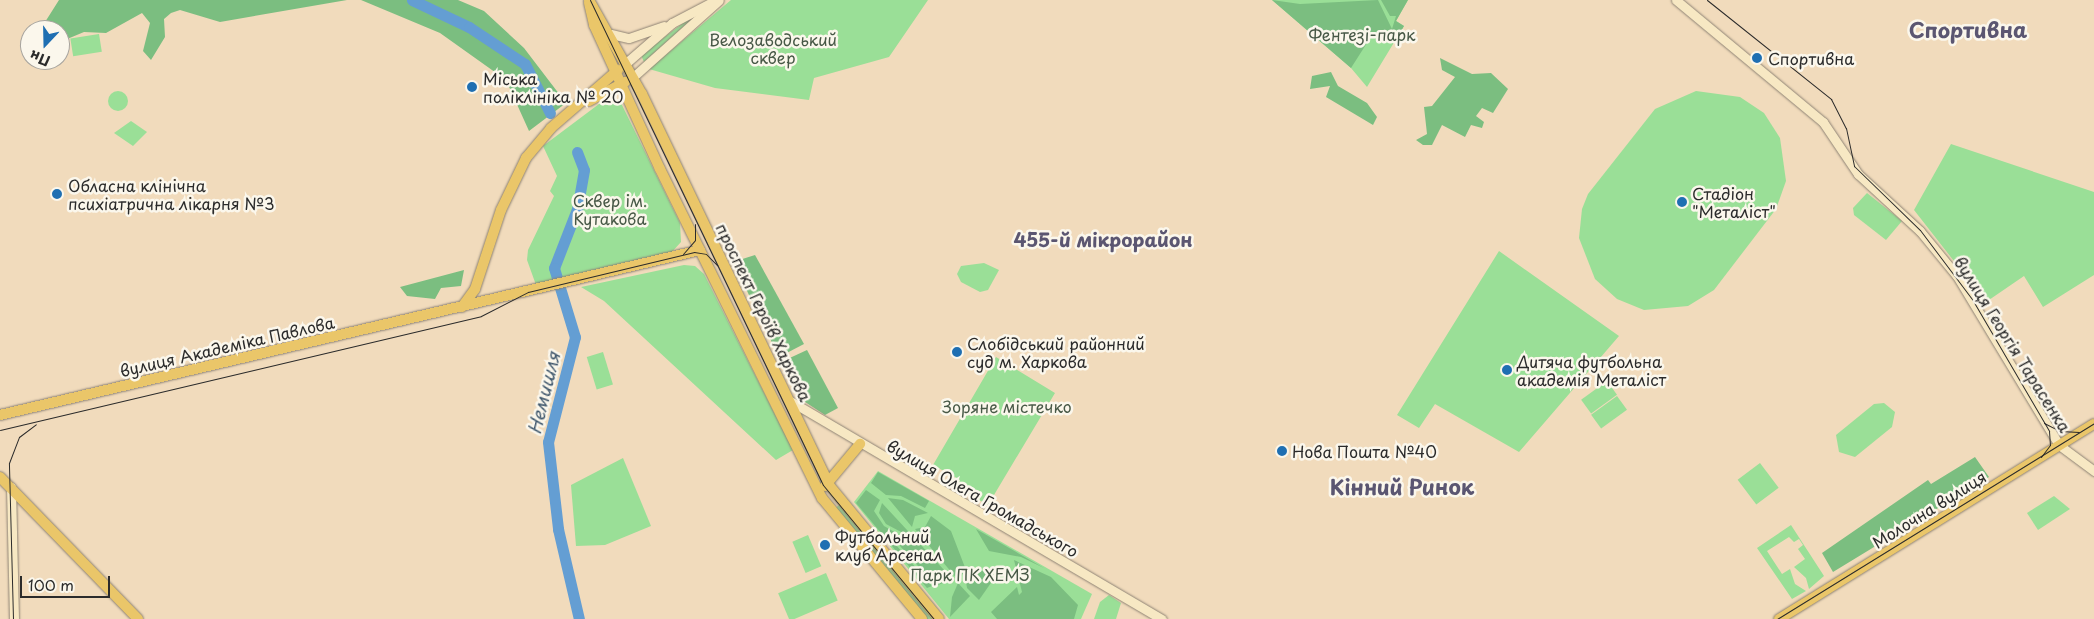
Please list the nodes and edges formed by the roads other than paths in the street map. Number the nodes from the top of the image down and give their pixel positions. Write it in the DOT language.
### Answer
graph roads {
  1 [pos="589,0"];
  2 [pos="718,0"];
  3 [pos="1676,0"];
  4 [pos="672,23"];
  5 [pos="610,34"];
  6 [pos="626,63"];
  7 [pos="633,77"];
  8 [pos="618,79"];
  9 [pos="577,107"];
  10 [pos="700,250"];
  11 [pos="728,270"];
  12 [pos="462,307"];
  13 [pos="764,382"];
  14 [pos="790,401"];
  15 [pos="0,415"];
  16 [pos="2094,424"];
  17 [pos="860,444"];
  18 [pos="2059,445"];
  19 [pos="2094,471"];
  20 [pos="0,477"];
  21 [pos="812,480"];
  22 [pos="829,484"];
  23 [pos="11,487"];
  24 [pos="14,619"];
  25 [pos="138,619"];
  26 [pos="922,619"];
  27 [pos="939,619"];
  28 [pos="1162,619"];
  29 [pos="1779,619"];
  1 -- 5 [label="main road, проспект Героїв Харкова"];
  1 -- 8 [label="main road, проспект Героїв Харкова"];
  2 -- 4 [label="main road"];
  2 -- 7 [label="main road"];
  3 -- 18 [label="main road, вулиця Георгія Тарасенка"];
  4 -- 5 [label="main road"];
  4 -- 6 [label="main road"];
  5 -- 6 [label="main road, проспект Героїв Харкова"];
  6 -- 7 [label="main road, проспект Героїв Харкова"];
  6 -- 8 [label="main road"];
  7 -- 8 [label="main road"];
  7 -- 11 [label="main road, проспект Героїв Харкова"];
  8 -- 9 [label="main road"];
  8 -- 9 [label="main road"];
  8 -- 10 [label="main road, проспект Героїв Харкова"];
  9 -- 12 [label="main road"];
  10 -- 11 [label="main road"];
  10 -- 12 [label="main road, вулиця Академіка Павлова"];
  10 -- 13 [label="main road, проспект Героїв Харкова"];
  11 -- 14 [label="main road, проспект Героїв Харкова"];
  12 -- 15 [label="main road, вулиця Академіка Павлова"];
  13 -- 14 [label="main road"];
  13 -- 21 [label="main road, проспект Героїв Харкова"];
  14 -- 17 [label="main road, вулиця Олега Громадського"];
  14 -- 22 [label="main road, проспект Героїв Харкова"];
  16 -- 18 [label="main road, Молочна вулиця"];
  17 -- 22 [label="main road"];
  17 -- 28 [label="main road, вулиця Олега Громадського"];
  18 -- 19 [label="main road, вулиця Георгія Тарасенка"];
  18 -- 29 [label="main road, Молочна вулиця"];
  20 -- 23 [label="main road"];
  21 -- 22 [label="main road"];
  21 -- 26 [label="main road, проспект Героїв Харкова"];
  22 -- 27 [label="main road, проспект Героїв Харкова"];
  23 -- 24 [label="main road"];
  23 -- 25 [label="main road"];
}
